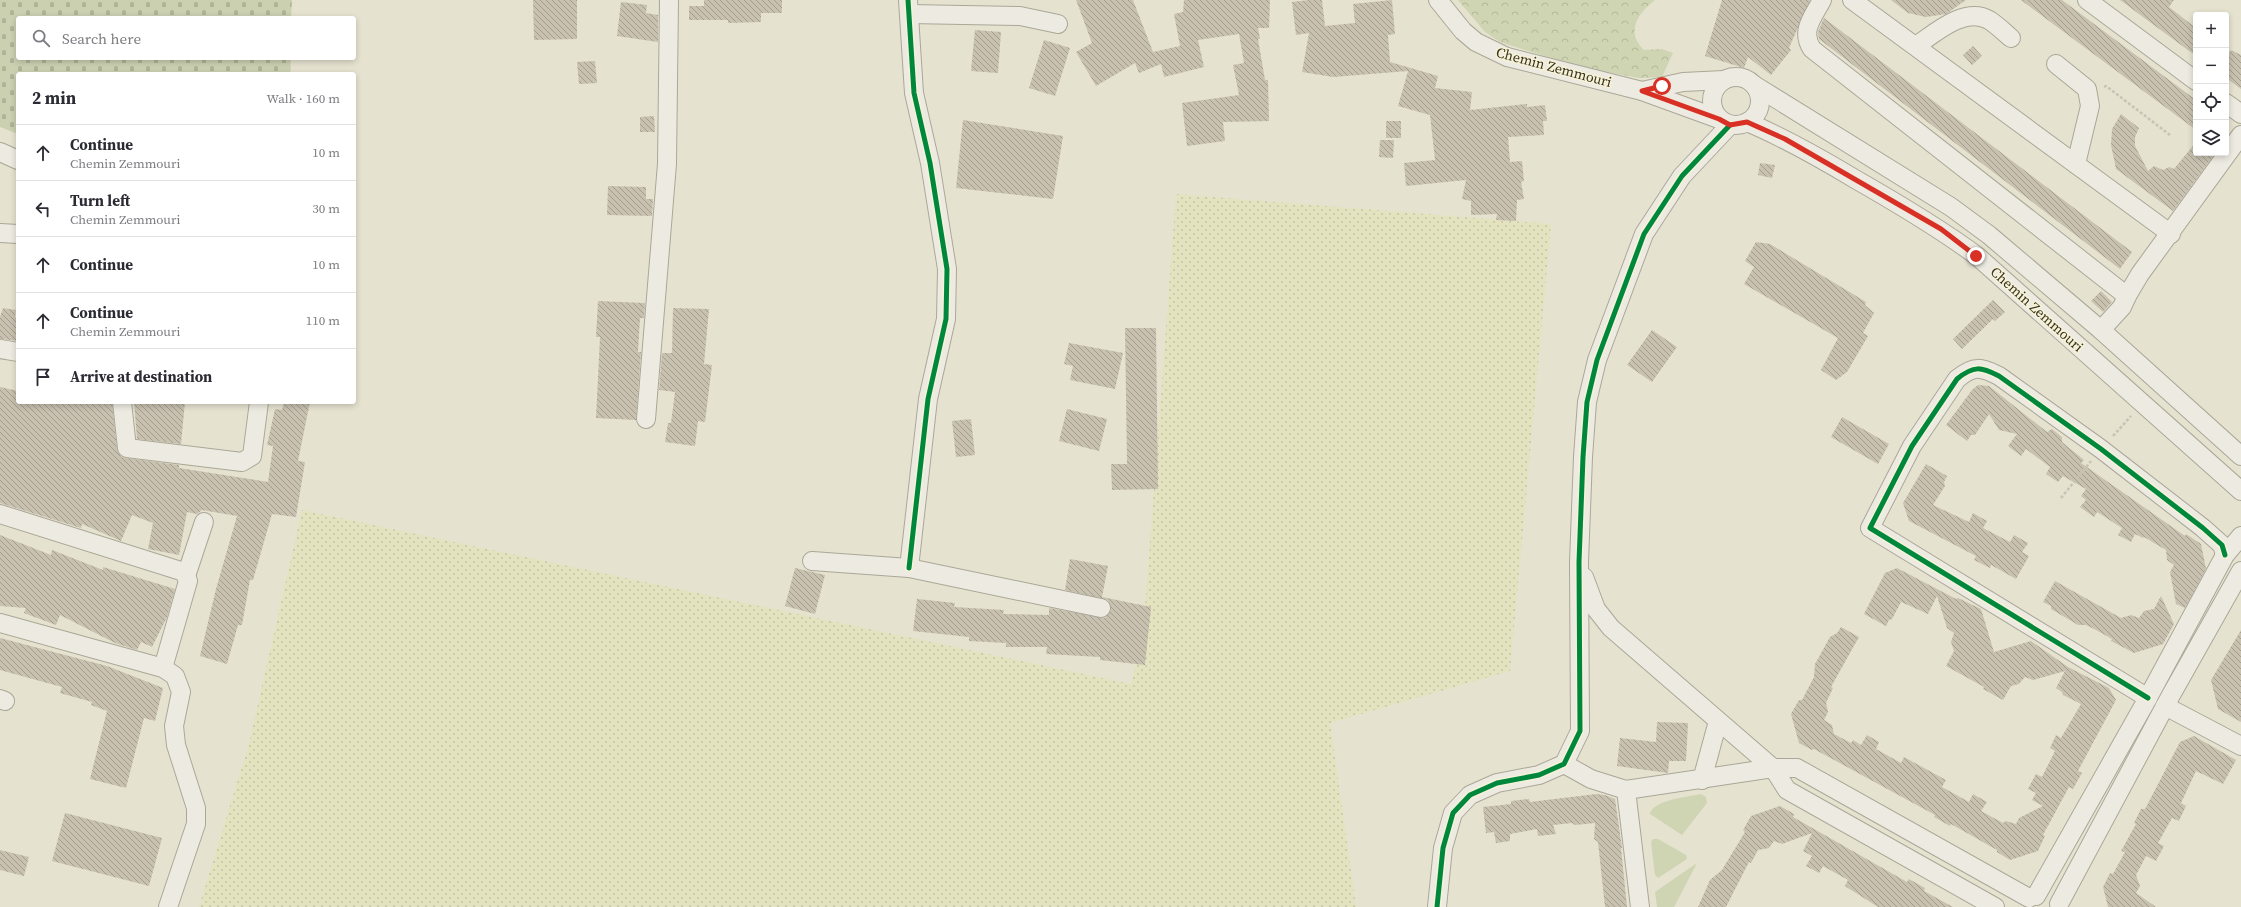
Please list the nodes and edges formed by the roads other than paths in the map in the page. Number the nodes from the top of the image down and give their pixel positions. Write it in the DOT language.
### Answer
graph roads {
  1 [pos="669,0"];
  2 [pos="1438,0"];
  3 [pos="1822,0"];
  4 [pos="1852,0"];
  5 [pos="2088,0"];
  6 [pos="908,7"];
  7 [pos="1058,24"];
  8 [pos="2011,38"];
  9 [pos="1916,46"];
  10 [pos="2056,64"];
  11 [pos="2193,79"];
  12 [pos="1724,80"];
  13 [pos="1754,85"];
  14 [pos="1642,91"];
  15 [pos="2229,105"];
  16 [pos="2241,114"];
  17 [pos="1724,122"];
  18 [pos="1747,122"];
  19 [pos="2241,135"];
  20 [pos="0,152"];
  21 [pos="16,159"];
  22 [pos="2076,164"];
  23 [pos="0,232"];
  24 [pos="16,234"];
  25 [pos="2171,234"];
  26 [pos="2127,296"];
  27 [pos="2101,330"];
  28 [pos="0,349"];
  29 [pos="16,352"];
  30 [pos="122,404"];
  31 [pos="259,404"];
  32 [pos="646,419"];
  33 [pos="2241,456"];
  34 [pos="2241,491"];
  35 [pos="0,514"];
  36 [pos="204,522"];
  37 [pos="2241,536"];
  38 [pos="2225,555"];
  39 [pos="812,561"];
  40 [pos="1579,562"];
  41 [pos="909,568"];
  42 [pos="2241,572"];
  43 [pos="186,576"];
  44 [pos="1101,608"];
  45 [pos="0,623"];
  46 [pos="164,668"];
  47 [pos="2149,696"];
  48 [pos="2166,705"];
  49 [pos="1718,721"];
  50 [pos="2241,746"];
  51 [pos="1564,764"];
  52 [pos="1773,768"];
  53 [pos="1702,780"];
  54 [pos="1626,790"];
  55 [pos="2028,900"];
  56 [pos="2060,905"];
  57 [pos="168,907"];
  58 [pos="1437,907"];
  59 [pos="1640,907"];
  60 [pos="1995,907"];
  1 -- 32 [label="street"];
  2 -- 14 [label="street, Chemin Zemmouri"];
  3 -- 26 [label="street"];
  4 -- 9 [label="street"];
  5 -- 11 [label="street"];
  6 -- 7 [label="street"];
  6 -- 41 [label="street"];
  8 -- 9 [label="street"];
  9 -- 22 [label="street"];
  10 -- 22 [label="street"];
  12 -- 13 [label="street"];
  12 -- 14 [label="street, Chemin Zemmouri"];
  12 -- 17 [label="street"];
  13 -- 18 [label="street"];
  13 -- 27 [label="street, Chemin Zemmouri"];
  14 -- 17 [label="street, Chemin Zemmouri"];
  15 -- 16 [label="street"];
  17 -- 18 [label="street"];
  17 -- 40 [label="street"];
  18 -- 34 [label="street, Chemin Zemmouri"];
  19 -- 25 [label="street"];
  20 -- 21 [label="street"];
  22 -- 25 [label="street"];
  23 -- 24 [label="street"];
  25 -- 26 [label="street"];
  26 -- 27 [label="street"];
  27 -- 33 [label="street, Chemin Zemmouri"];
  28 -- 29 [label="street"];
  30 -- 31 [label="street"];
  35 -- 43 [label="street"];
  36 -- 43 [label="street"];
  37 -- 38 [label="street"];
  38 -- 47 [label="street"];
  38 -- 47 [label="street"];
  39 -- 41 [label="street"];
  40 -- 49 [label="street"];
  40 -- 51 [label="street"];
  41 -- 44 [label="street"];
  42 -- 48 [label="street"];
  43 -- 46 [label="street"];
  45 -- 46 [label="street"];
  46 -- 57 [label="street"];
  47 -- 48 [label="street"];
  47 -- 48 [label="street"];
  47 -- 55 [label="street"];
  48 -- 50 [label="street"];
  48 -- 56 [label="street"];
  49 -- 52 [label="street"];
  49 -- 53 [label="street"];
  51 -- 54 [label="street"];
  51 -- 58 [label="street"];
  52 -- 53 [label="street"];
  52 -- 55 [label="street"];
  52 -- 60 [label="street"];
  53 -- 54 [label="street"];
  54 -- 59 [label="street"];
  55 -- 56 [label="street"];
}
